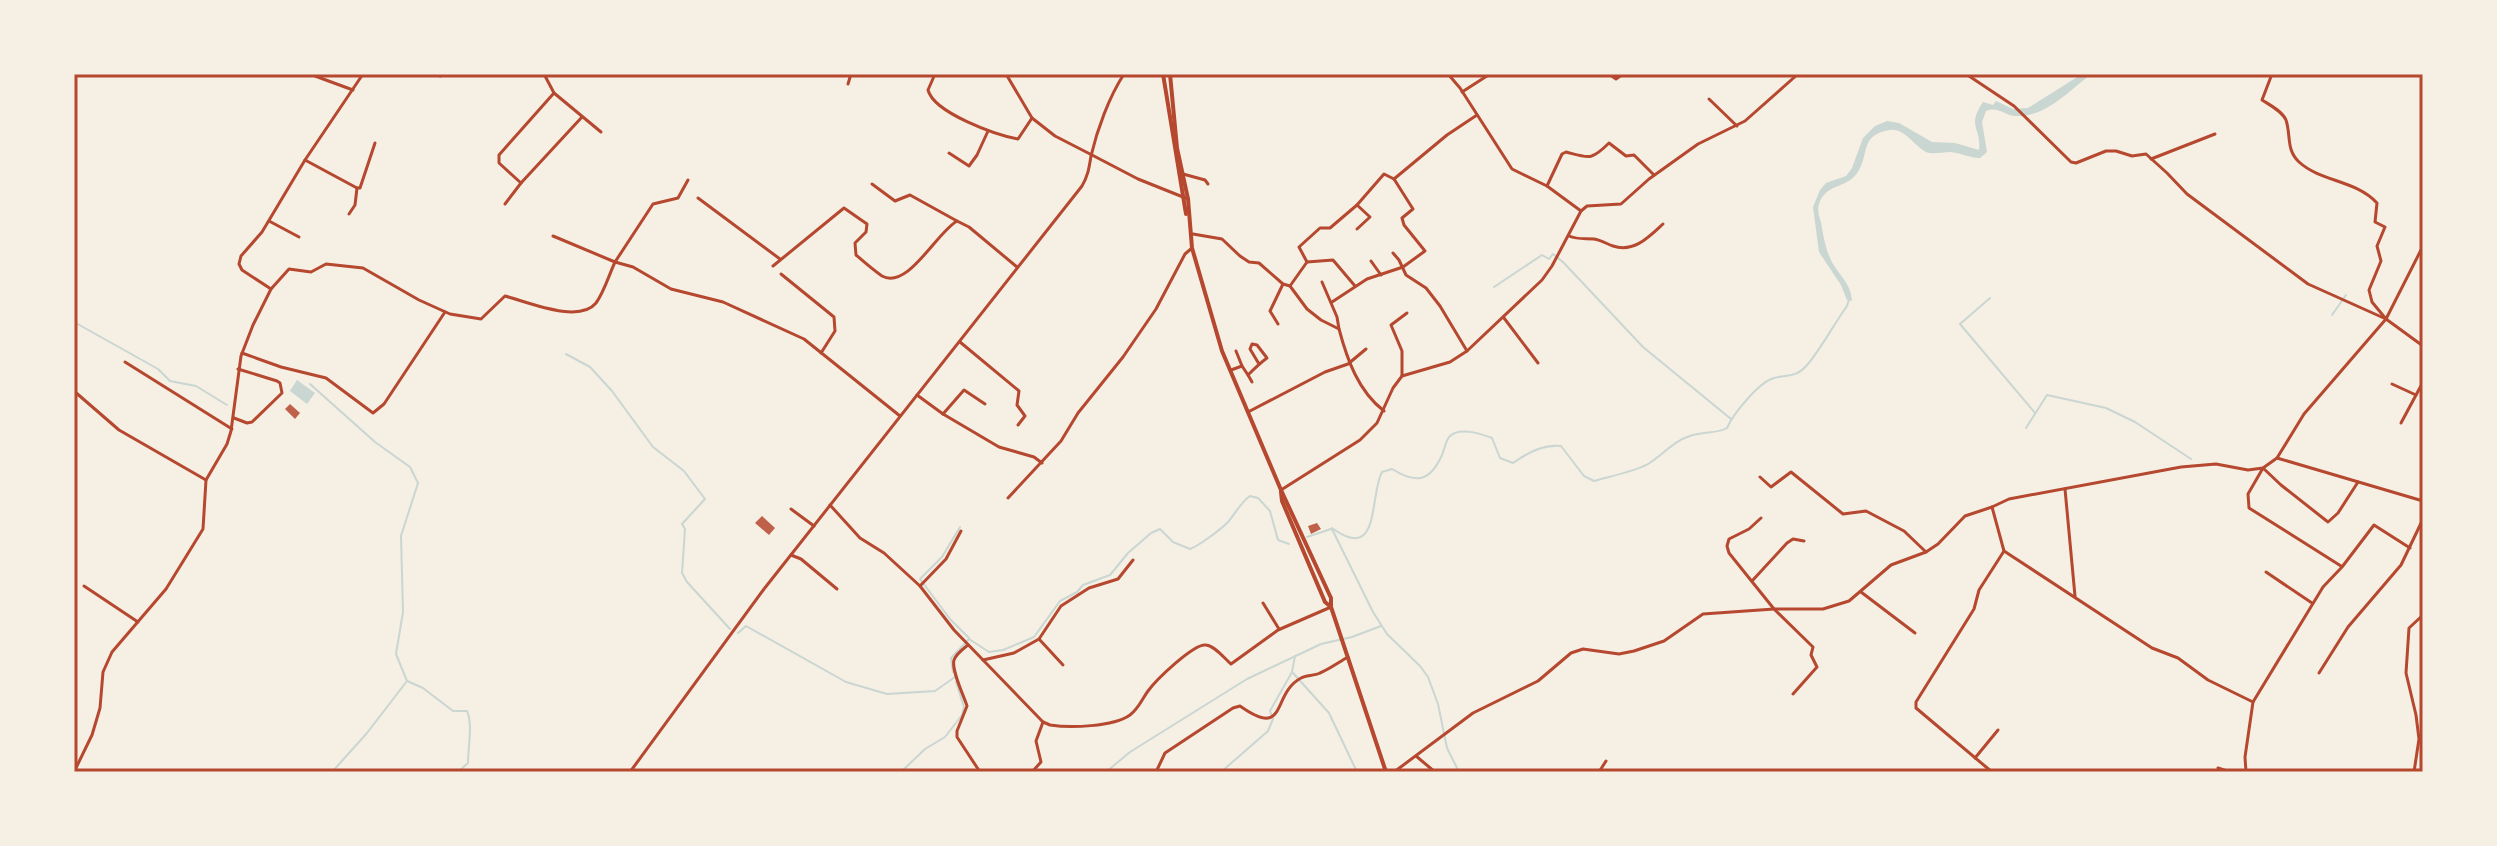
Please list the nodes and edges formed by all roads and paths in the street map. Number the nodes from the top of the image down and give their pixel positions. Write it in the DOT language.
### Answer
graph roads {
  1 [pos="316,74"];
  2 [pos="363,74"];
  3 [pos="544,74"];
  4 [pos="851,74"];
  5 [pos="935,74"];
  6 [pos="1006,74"];
  7 [pos="1124,74"];
  8 [pos="1163,74"];
  9 [pos="1170,74"];
  10 [pos="1448,74"];
  11 [pos="1490,74"];
  12 [pos="1609,74"];
  13 [pos="1623,74"];
  14 [pos="1798,74"];
  15 [pos="1966,74"];
  16 [pos="2272,74"];
  17 [pos="848,84"];
  18 [pos="353,90"];
  19 [pos="1462,92"];
  20 [pos="554,93"];
  21 [pos="1709,99"];
  22 [pos="1477,115"];
  23 [pos="582,117"];
  24 [pos="1032,118"];
  25 [pos="1737,126"];
  26 [pos="988,131"];
  27 [pos="601,132"];
  28 [pos="2215,134"];
  29 [pos="375,143"];
  30 [pos="949,153"];
  31 [pos="1092,155"];
  32 [pos="2151,159"];
  33 [pos="305,160"];
  34 [pos="1183,174"];
  35 [pos="1654,175"];
  36 [pos="1394,179"];
  37 [pos="688,180"];
  38 [pos="521,183"];
  39 [pos="872,184"];
  40 [pos="1208,184"];
  41 [pos="1547,186"];
  42 [pos="357,188"];
  43 [pos="698,198"];
  44 [pos="1185,198"];
  45 [pos="505,204"];
  46 [pos="1357,205"];
  47 [pos="1581,211"];
  48 [pos="349,214"];
  49 [pos="269,221"];
  50 [pos="957,221"];
  51 [pos="1663,224"];
  52 [pos="1357,229"];
  53 [pos="1190,233"];
  54 [pos="553,236"];
  55 [pos="299,237"];
  56 [pos="1568,237"];
  57 [pos="2423,246"];
  58 [pos="1192,248"];
  59 [pos="1393,253"];
  60 [pos="780,259"];
  61 [pos="1371,261"];
  62 [pos="615,262"];
  63 [pos="1307,262"];
  64 [pos="773,266"];
  65 [pos="1017,267"];
  66 [pos="1403,267"];
  67 [pos="781,274"];
  68 [pos="1381,275"];
  69 [pos="1322,282"];
  70 [pos="1283,284"];
  71 [pos="1290,286"];
  72 [pos="1355,286"];
  73 [pos="271,289"];
  74 [pos="1332,302"];
  75 [pos="445,312"];
  76 [pos="1407,313"];
  77 [pos="1504,317"];
  78 [pos="2386,319"];
  79 [pos="1278,324"];
  80 [pos="1339,329"];
  81 [pos="960,342"];
  82 [pos="2423,346"];
  83 [pos="1366,349"];
  84 [pos="1236,351"];
  85 [pos="1467,351"];
  86 [pos="242,353"];
  87 [pos="821,353"];
  88 [pos="125,362"];
  89 [pos="1538,363"];
  90 [pos="1259,364"];
  91 [pos="1348,364"];
  92 [pos="1242,366"];
  93 [pos="238,369"];
  94 [pos="1230,370"];
  95 [pos="1248,375"];
  96 [pos="1402,376"];
  97 [pos="1252,382"];
  98 [pos="2423,382"];
  99 [pos="2392,384"];
  100 [pos="74,391"];
  101 [pos="917,395"];
  102 [pos="2416,395"];
  103 [pos="985,404"];
  104 [pos="1384,411"];
  105 [pos="1248,412"];
  106 [pos="943,414"];
  107 [pos="900,416"];
  108 [pos="234,418"];
  109 [pos="2401,423"];
  110 [pos="1018,425"];
  111 [pos="232,429"];
  112 [pos="2277,458"];
  113 [pos="1043,463"];
  114 [pos="2263,468"];
  115 [pos="1760,477"];
  116 [pos="206,480"];
  117 [pos="2358,482"];
  118 [pos="2065,489"];
  119 [pos="1281,490"];
  120 [pos="1008,498"];
  121 [pos="2423,501"];
  122 [pos="830,505"];
  123 [pos="1992,507"];
  124 [pos="791,509"];
  125 [pos="1761,518"];
  126 [pos="2423,519"];
  127 [pos="814,526"];
  128 [pos="961,531"];
  129 [pos="1804,541"];
  130 [pos="2410,548"];
  131 [pos="2004,551"];
  132 [pos="1926,552"];
  133 [pos="791,555"];
  134 [pos="1133,560"];
  135 [pos="2342,567"];
  136 [pos="2266,572"];
  137 [pos="1752,581"];
  138 [pos="84,586"];
  139 [pos="920,586"];
  140 [pos="837,589"];
  141 [pos="1861,592"];
  142 [pos="2075,596"];
  143 [pos="1263,603"];
  144 [pos="2312,603"];
  145 [pos="1331,607"];
  146 [pos="1774,609"];
  147 [pos="2423,615"];
  148 [pos="138,622"];
  149 [pos="1279,629"];
  150 [pos="1915,633"];
  151 [pos="1039,639"];
  152 [pos="966,643"];
  153 [pos="1348,657"];
  154 [pos="983,660"];
  155 [pos="1063,665"];
  156 [pos="2319,673"];
  157 [pos="1793,694"];
  158 [pos="2253,702"];
  159 [pos="1043,722"];
  160 [pos="1998,730"];
  161 [pos="1416,756"];
  162 [pos="1974,758"];
  163 [pos="1606,761"];
  164 [pos="2218,768"];
  165 [pos="74,772"];
  166 [pos="630,772"];
  167 [pos="980,772"];
  168 [pos="1032,772"];
  169 [pos="1156,772"];
  170 [pos="1386,772"];
  171 [pos="1394,772"];
  172 [pos="1435,772"];
  173 [pos="1599,772"];
  174 [pos="1992,772"];
  175 [pos="2230,772"];
  176 [pos="2246,772"];
  177 [pos="2414,772"];
  1 -- 18 [label="street"];
  2 -- 18 [label="street"];
  3 -- 20 [label="street"];
  4 -- 17 [label="street"];
  5 -- 26 [label="street"];
  6 -- 24 [label="street"];
  7 -- 31 [label="street"];
  8 -- 44 [label="main road"];
  9 -- 34 [label="main road"];
  10 -- 19 [label="street"];
  11 -- 19 [label="street"];
  12 -- 13 [label="street"];
  14 -- 25 [label="street"];
  15 -- 32 [label="street"];
  16 -- 78 [label="street"];
  18 -- 33 [label="street"];
  19 -- 22 [label="street"];
  20 -- 23 [label="street"];
  20 -- 38 [label="street"];
  21 -- 25 [label="street"];
  22 -- 36 [label="street"];
  22 -- 41 [label="street"];
  23 -- 27 [label="street"];
  23 -- 38 [label="street"];
  24 -- 26 [label="street"];
  24 -- 31 [label="street"];
  25 -- 35 [label="street"];
  26 -- 30 [label="street"];
  28 -- 32 [label="street"];
  29 -- 42 [label="street"];
  31 -- 44 [label="street"];
  31 -- 65 [label="street"];
  32 -- 78 [label="street"];
  33 -- 42 [label="street"];
  33 -- 49 [label="street"];
  34 -- 40 [label="street"];
  34 -- 44 [label="main road"];
  35 -- 41 [label="street"];
  35 -- 47 [label="street"];
  36 -- 46 [label="street"];
  36 -- 66 [label="street"];
  37 -- 62 [label="street"];
  38 -- 45 [label="street"];
  39 -- 50 [label="street"];
  41 -- 47 [label="street"];
  42 -- 48 [label="street"];
  43 -- 60 [label="street"];
  44 -- 53 [label="main road"];
  46 -- 52 [label="street"];
  46 -- 63 [label="street"];
  47 -- 56 [label="street"];
  49 -- 55 [label="street"];
  49 -- 73 [label="street"];
  50 -- 60 [label="street"];
  50 -- 65 [label="street"];
  51 -- 56 [label="street"];
  53 -- 58 [label="main road"];
  53 -- 70 [label="street"];
  54 -- 62 [label="street"];
  56 -- 77 [label="street"];
  57 -- 78 [label="street"];
  58 -- 94 [label="main road"];
  58 -- 113 [label="street"];
  59 -- 66 [label="street"];
  60 -- 64 [label="street"];
  61 -- 68 [label="street"];
  62 -- 75 [label="street"];
  62 -- 87 [label="street"];
  63 -- 71 [label="street"];
  63 -- 72 [label="street"];
  65 -- 81 [label="street"];
  66 -- 68 [label="street"];
  66 -- 85 [label="street"];
  67 -- 87 [label="street"];
  68 -- 72 [label="street"];
  69 -- 74 [label="street"];
  70 -- 71 [label="street"];
  70 -- 79 [label="street"];
  71 -- 80 [label="street"];
  72 -- 74 [label="street"];
  73 -- 75 [label="street"];
  73 -- 86 [label="street"];
  74 -- 80 [label="street"];
  75 -- 86 [label="street"];
  76 -- 96 [label="street"];
  77 -- 85 [label="street"];
  77 -- 89 [label="street"];
  78 -- 82 [label="street"];
  78 -- 112 [label="street"];
  80 -- 91 [label="street"];
  81 -- 101 [label="street"];
  81 -- 110 [label="street"];
  83 -- 91 [label="street"];
  84 -- 92 [label="street"];
  85 -- 96 [label="street"];
  86 -- 93 [label="street"];
  87 -- 107 [label="street"];
  88 -- 111 [label="street"];
  90 -- 90 [label="street"];
  90 -- 95 [label="street"];
  91 -- 104 [label="street"];
  91 -- 105 [label="street"];
  92 -- 94 [label="street"];
  92 -- 95 [label="street"];
  93 -- 108 [label="street"];
  93 -- 108 [label="street"];
  94 -- 105 [label="main road"];
  95 -- 97 [label="street"];
  96 -- 104 [label="street"];
  98 -- 102 [label="street"];
  99 -- 102 [label="street"];
  100 -- 116 [label="street"];
  101 -- 106 [label="street"];
  101 -- 107 [label="street"];
  102 -- 109 [label="street"];
  103 -- 106 [label="street"];
  104 -- 119 [label="street"];
  105 -- 119 [label="main road"];
  106 -- 113 [label="street"];
  107 -- 122 [label="street"];
  108 -- 111 [label="street"];
  111 -- 116 [label="street"];
  112 -- 114 [label="street"];
  112 -- 117 [label="street"];
  113 -- 120 [label="street"];
  114 -- 117 [label="street"];
  114 -- 118 [label="street"];
  114 -- 135 [label="street"];
  115 -- 132 [label="street"];
  116 -- 148 [label="street"];
  117 -- 121 [label="street"];
  118 -- 123 [label="street"];
  118 -- 142 [label="street"];
  119 -- 145 [label="main road"];
  122 -- 127 [label="street"];
  122 -- 139 [label="street"];
  123 -- 131 [label="street"];
  123 -- 132 [label="street"];
  124 -- 127 [label="street"];
  125 -- 137 [label="street"];
  126 -- 130 [label="street"];
  127 -- 133 [label="street"];
  128 -- 139 [label="street"];
  129 -- 137 [label="street"];
  130 -- 135 [label="street"];
  130 -- 156 [label="street"];
  131 -- 142 [label="street"];
  131 -- 162 [label="street"];
  132 -- 141 [label="street"];
  133 -- 140 [label="street"];
  133 -- 166 [label="street"];
  134 -- 151 [label="street"];
  135 -- 144 [label="street"];
  136 -- 144 [label="street"];
  137 -- 146 [label="street"];
  138 -- 148 [label="street"];
  139 -- 152 [label="street"];
  141 -- 146 [label="street"];
  141 -- 150 [label="street"];
  142 -- 158 [label="street"];
  143 -- 149 [label="street"];
  144 -- 158 [label="street"];
  145 -- 149 [label="street"];
  145 -- 153 [label="main road"];
  146 -- 157 [label="street"];
  146 -- 161 [label="street"];
  147 -- 177 [label="street"];
  148 -- 165 [label="street"];
  149 -- 159 [label="street"];
  151 -- 154 [label="street"];
  151 -- 155 [label="street"];
  152 -- 154 [label="street"];
  152 -- 167 [label="street"];
  153 -- 169 [label="street"];
  153 -- 170 [label="main road"];
  154 -- 159 [label="street"];
  158 -- 176 [label="street"];
  159 -- 168 [label="street"];
  160 -- 162 [label="street"];
  161 -- 171 [label="street"];
  161 -- 172 [label="street"];
  162 -- 174 [label="street"];
  163 -- 173 [label="street"];
  164 -- 175 [label="street"];
}
